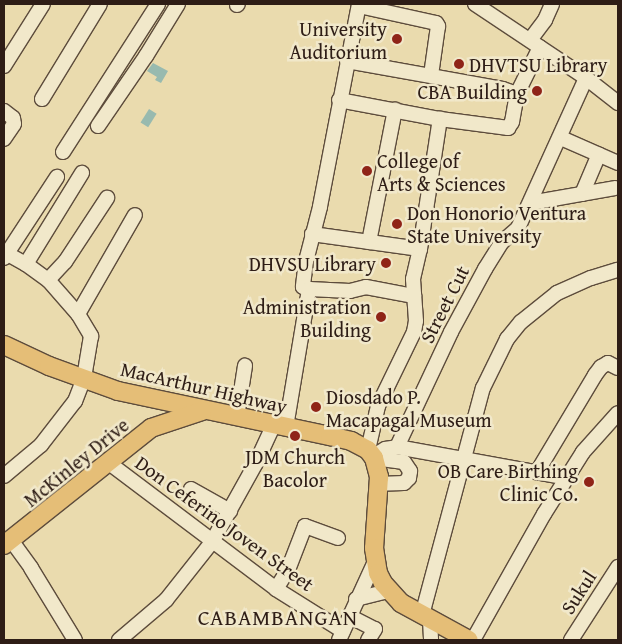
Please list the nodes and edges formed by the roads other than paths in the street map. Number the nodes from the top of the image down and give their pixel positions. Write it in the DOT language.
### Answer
graph roads {
  1 [pos="43,4"];
  2 [pos="100,4"];
  3 [pos="158,4"];
  4 [pos="178,4"];
  5 [pos="475,4"];
  6 [pos="552,4"];
  7 [pos="359,5"];
  8 [pos="535,44"];
  9 [pos="347,61"];
  10 [pos="4,66"];
  11 [pos="431,75"];
  12 [pos="586,78"];
  13 [pos="517,94"];
  14 [pos="42,100"];
  15 [pos="339,100"];
  16 [pos="618,103"];
  17 [pos="395,110"];
  18 [pos="4,111"];
  19 [pos="440,119"];
  20 [pos="98,126"];
  21 [pos="561,138"];
  22 [pos="4,139"];
  23 [pos="63,152"];
  24 [pos="599,154"];
  25 [pos="618,163"];
  26 [pos="82,173"];
  27 [pos="57,177"];
  28 [pos="615,188"];
  29 [pos="582,194"];
  30 [pos="107,198"];
  31 [pos="530,202"];
  32 [pos="135,215"];
  33 [pos="312,234"];
  34 [pos="369,242"];
  35 [pos="420,249"];
  36 [pos="5,254"];
  37 [pos="26,264"];
  38 [pos="618,270"];
  39 [pos="48,280"];
  40 [pos="309,289"];
  41 [pos="414,296"];
  42 [pos="78,314"];
  43 [pos="4,345"];
  44 [pos="245,366"];
  45 [pos="618,368"];
  46 [pos="84,378"];
  47 [pos="139,396"];
  48 [pos="203,410"];
  49 [pos="618,413"];
  50 [pos="237,417"];
  51 [pos="280,426"];
  52 [pos="151,428"];
  53 [pos="397,447"];
  54 [pos="372,454"];
  55 [pos="464,458"];
  56 [pos="110,463"];
  57 [pos="536,472"];
  58 [pos="4,476"];
  59 [pos="567,478"];
  60 [pos="379,484"];
  61 [pos="191,489"];
  62 [pos="230,511"];
  63 [pos="338,538"];
  64 [pos="212,542"];
  65 [pos="8,543"];
  66 [pos="376,559"];
  67 [pos="618,567"];
  68 [pos="614,584"];
  69 [pos="276,589"];
  70 [pos="388,591"];
  71 [pos="356,599"];
  72 [pos="349,616"];
  73 [pos="426,618"];
  74 [pos="341,635"];
  75 [pos="75,640"];
  76 [pos="119,640"];
  77 [pos="368,640"];
  78 [pos="430,640"];
  79 [pos="469,640"];
  80 [pos="473,640"];
  81 [pos="571,640"];
  1 -- 10 [label="street"];
  2 -- 14 [label="street"];
  3 -- 23 [label="street"];
  4 -- 20 [label="street"];
  5 -- 8 [label="street"];
  6 -- 8 [label="street"];
  7 -- 9 [label="street"];
  7 -- 11 [label="street"];
  8 -- 12 [label="street"];
  8 -- 13 [label="street"];
  9 -- 11 [label="street"];
  9 -- 15 [label="street"];
  11 -- 13 [label="street"];
  12 -- 16 [label="street"];
  12 -- 21 [label="street, Street Cut"];
  13 -- 19 [label="street"];
  15 -- 17 [label="street"];
  15 -- 33 [label="street"];
  17 -- 19 [label="street"];
  17 -- 34 [label="street"];
  18 -- 22 [label="street"];
  19 -- 35 [label="street"];
  21 -- 24 [label="street"];
  21 -- 31 [label="street, Street Cut"];
  24 -- 25 [label="street"];
  24 -- 29 [label="street"];
  26 -- 37 [label="street"];
  27 -- 36 [label="street"];
  28 -- 29 [label="street"];
  29 -- 31 [label="street"];
  30 -- 39 [label="street"];
  31 -- 53 [label="street, Street Cut"];
  32 -- 42 [label="street"];
  33 -- 34 [label="street"];
  33 -- 40 [label="street"];
  34 -- 35 [label="street"];
  35 -- 41 [label="street"];
  36 -- 37 [label="street"];
  37 -- 39 [label="street"];
  38 -- 55 [label="street"];
  39 -- 42 [label="street"];
  40 -- 41 [label="street"];
  40 -- 51 [label="street"];
  41 -- 54 [label="street"];
  42 -- 46 [label="street"];
  43 -- 46 [label="main road, MacArthur Highway"];
  44 -- 50 [label="street"];
  45 -- 57 [label="street"];
  46 -- 47 [label="main road, MacArthur Highway"];
  46 -- 58 [label="street"];
  47 -- 48 [label="main road, MacArthur Highway"];
  47 -- 52 [label="main road, McKinley Drive"];
  48 -- 50 [label="main road, MacArthur Highway"];
  48 -- 52 [label="main road, McKinley Drive"];
  49 -- 59 [label="street"];
  50 -- 51 [label="main road, MacArthur Highway"];
  51 -- 54 [label="main road, MacArthur Highway"];
  51 -- 62 [label="street"];
  52 -- 56 [label="main road, McKinley Drive"];
  53 -- 54 [label="street"];
  53 -- 55 [label="street"];
  54 -- 60 [label="main road"];
  54 -- 60 [label="street"];
  55 -- 57 [label="street"];
  55 -- 73 [label="street"];
  56 -- 64 [label="street, Don Ceferino Joven Street"];
  56 -- 65 [label="main road, McKinley Drive"];
  57 -- 59 [label="street"];
  59 -- 80 [label="street"];
  60 -- 66 [label="main road"];
  61 -- 62 [label="street"];
  62 -- 64 [label="street"];
  63 -- 69 [label="street"];
  64 -- 69 [label="street, Don Ceferino Joven Street"];
  64 -- 76 [label="street"];
  65 -- 75 [label="street"];
  66 -- 70 [label="main road"];
  66 -- 71 [label="street"];
  67 -- 68 [label="street, Sukul"];
  68 -- 81 [label="street, Sukul"];
  69 -- 74 [label="street, Don Ceferino Joven Street"];
  70 -- 71 [label="street"];
  70 -- 73 [label="main road"];
  71 -- 72 [label="street"];
  72 -- 74 [label="street"];
  72 -- 77 [label="street"];
  73 -- 78 [label="street"];
  73 -- 79 [label="main road"];
}
